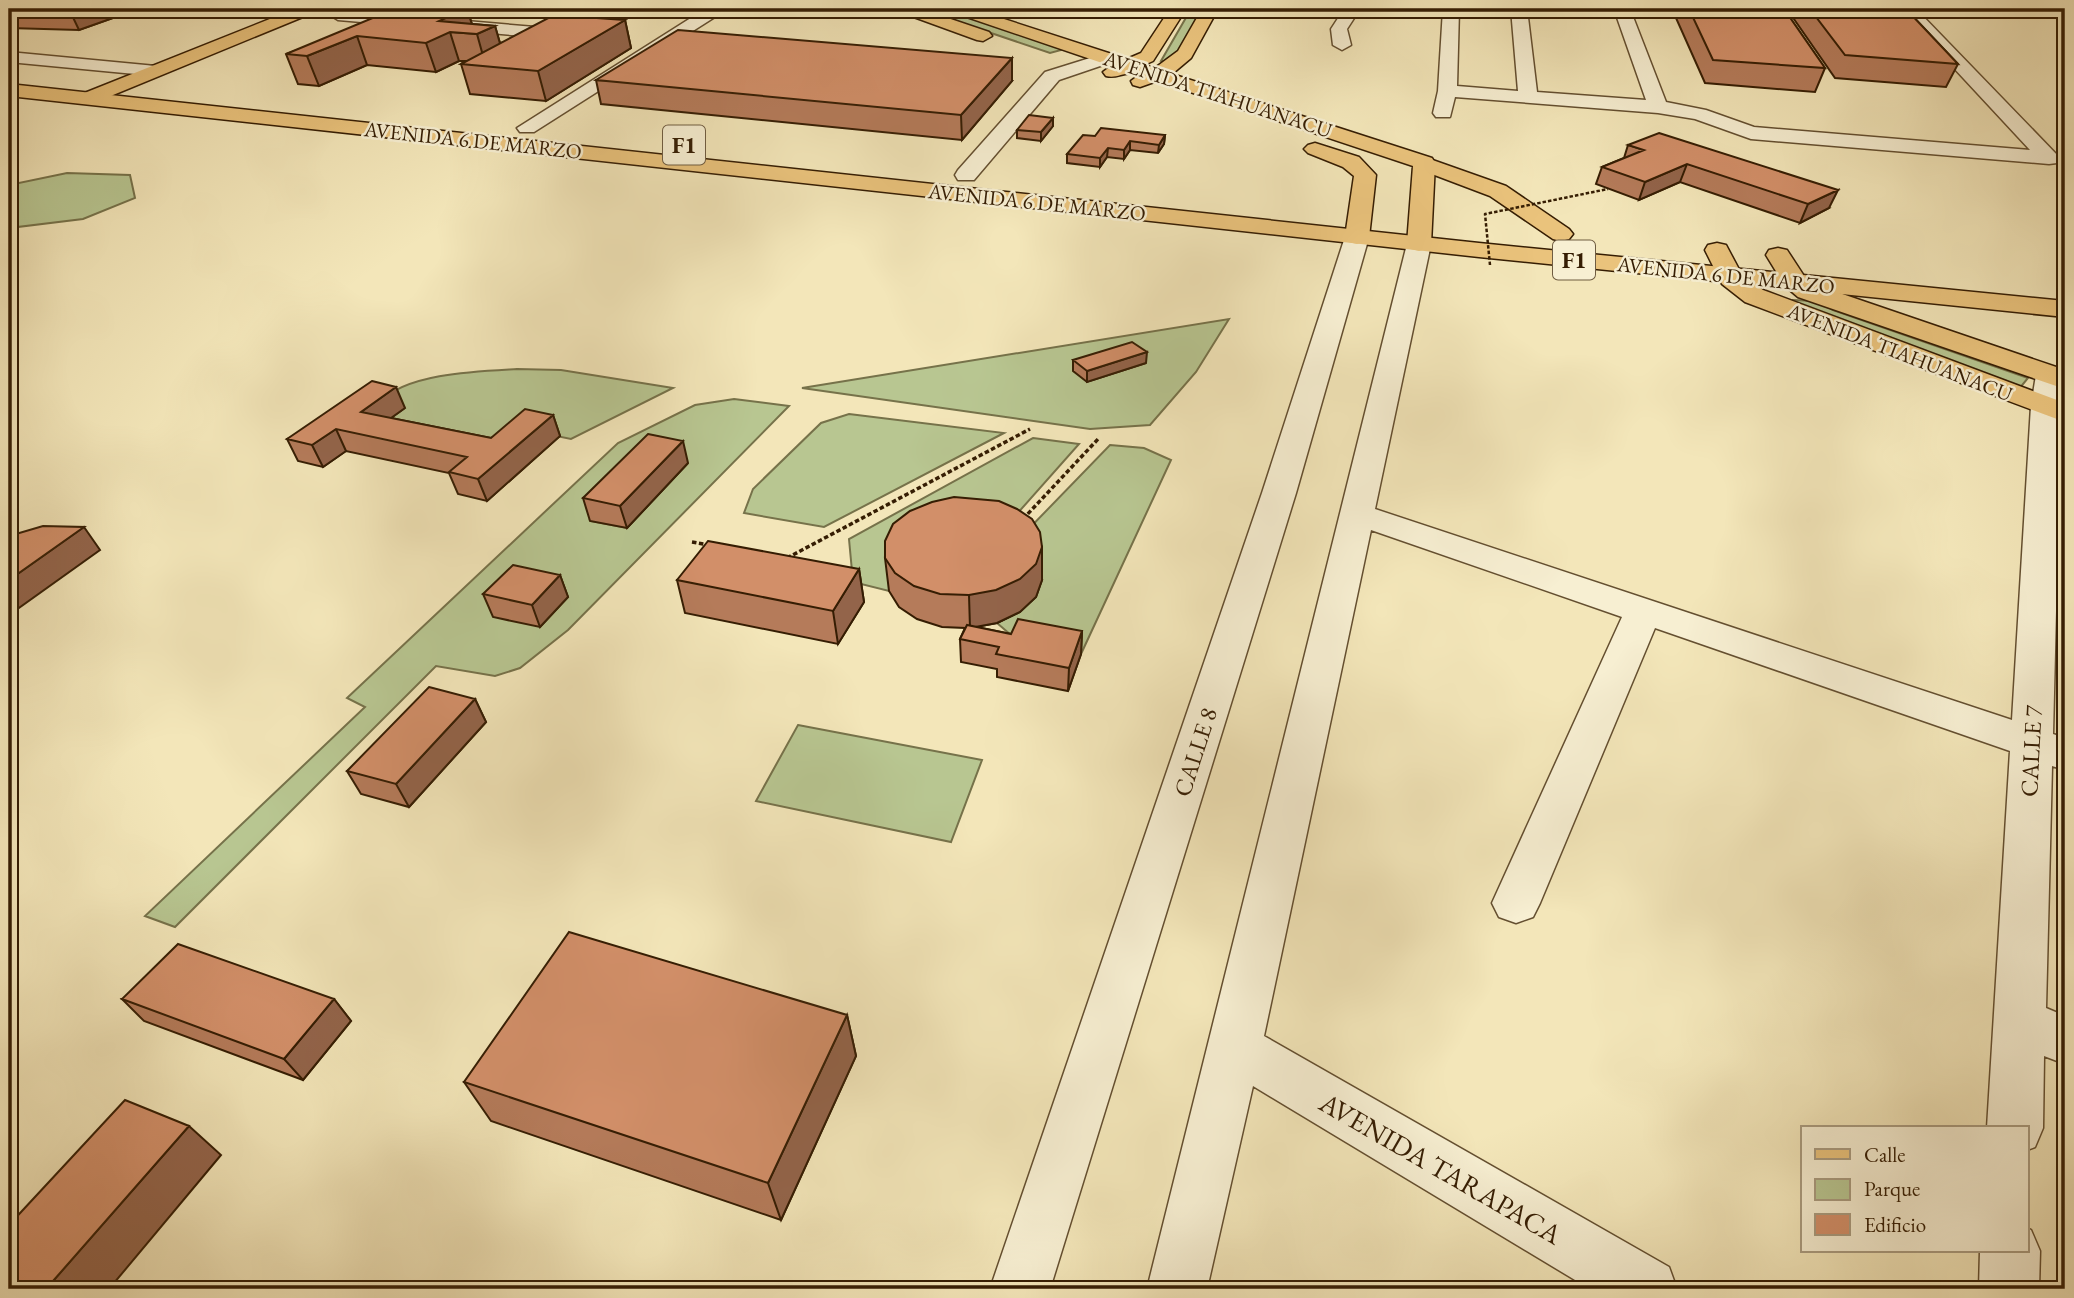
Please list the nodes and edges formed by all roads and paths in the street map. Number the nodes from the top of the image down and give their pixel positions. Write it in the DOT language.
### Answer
graph roads {
  1 [pos="309,9"];
  2 [pos="596,9"];
  3 [pos="713,9"];
  4 [pos="906,9"];
  5 [pos="958,9"];
  6 [pos="1178,9"];
  7 [pos="1210,9"];
  8 [pos="1352,9"];
  9 [pos="1451,9"];
  10 [pos="1519,9"];
  11 [pos="1622,9"];
  12 [pos="1907,9"];
  13 [pos="338,15"];
  14 [pos="1003,43"];
  15 [pos="1342,46"];
  16 [pos="9,57"];
  17 [pos="1050,59"];
  18 [pos="1073,67"];
  19 [pos="1103,67"];
  20 [pos="156,71"];
  21 [pos="9,72"];
  22 [pos="1158,75"];
  23 [pos="1129,76"];
  24 [pos="122,85"];
  25 [pos="9,90"];
  26 [pos="1447,91"];
  27 [pos="89,98"];
  28 [pos="1528,98"];
  29 [pos="1658,107"];
  30 [pos="1443,113"];
  31 [pos="1240,123"];
  32 [pos="527,128"];
  33 [pos="1297,143"];
  34 [pos="1424,163"];
  35 [pos="966,175"];
  36 [pos="1075,186"];
  37 [pos="1608,189"];
  38 [pos="1390,222"];
  39 [pos="1510,229"];
  40 [pos="1561,234"];
  41 [pos="1587,237"];
  42 [pos="1691,247"];
  43 [pos="1744,257"];
  44 [pos="1490,265"];
  45 [pos="1800,270"];
  46 [pos="2065,309"];
  47 [pos="2057,393"];
  48 [pos="1030,429"];
  49 [pos="1099,438"];
  50 [pos="1355,513"];
  51 [pos="1016,526"];
  52 [pos="692,542"];
  53 [pos="716,546"];
  54 [pos="777,556"];
  55 [pos="1644,609"];
  56 [pos="2048,748"];
  57 [pos="1516,903"];
  58 [pos="2019,1021"];
  59 [pos="2065,1040"];
  60 [pos="1235,1047"];
  61 [pos="2015,1126"];
  62 [pos="2010,1252"];
  63 [pos="1020,1289"];
  64 [pos="1177,1289"];
  65 [pos="1647,1289"];
  66 [pos="2009,1289"];
  1 -- 20 [label="main road"];
  2 -- 13 [label="street"];
  3 -- 32 [label="street"];
  4 -- 14 [label="main road"];
  5 -- 19 [label="main road, AVENIDA TIAHUANACU"];
  6 -- 23 [label="main road"];
  7 -- 22 [label="main road"];
  8 -- 15 [label="street"];
  9 -- 26 [label="street"];
  10 -- 28 [label="street"];
  11 -- 29 [label="street"];
  12 -- 29 [label="street"];
  16 -- 20 [label="street"];
  17 -- 18 [label="main road, AVENIDA TIAHUANACU"];
  18 -- 19 [label="street"];
  18 -- 35 [label="street"];
  19 -- 23 [label="main road"];
  20 -- 24 [label="main road"];
  21 -- 24 [label="main road, AVENIDA 6 DE MARZO / F1"];
  22 -- 23 [label="main road"];
  22 -- 34 [label="main road, AVENIDA TIAHUANACU"];
  23 -- 31 [label="main road, AVENIDA TIAHUANACU"];
  24 -- 27 [label="main road"];
  24 -- 32 [label="main road, AVENIDA 6 DE MARZO / F1"];
  25 -- 27 [label="main road, AVENIDA 6 DE MARZO / F1"];
  26 -- 28 [label="street"];
  26 -- 30 [label="street"];
  27 -- 38 [label="main road, AVENIDA 6 DE MARZO / F1"];
  28 -- 29 [label="street"];
  32 -- 35 [label="main road, AVENIDA 6 DE MARZO / F1"];
  33 -- 38 [label="main road, AVENIDA TIAHUANACU"];
  34 -- 38 [label="main road"];
  34 -- 40 [label="main road, AVENIDA TIAHUANACU"];
  35 -- 36 [label="main road, AVENIDA 6 DE MARZO / F1"];
  37 -- 44 [label="path, bridge"];
  38 -- 43 [label="main road, AVENIDA 6 DE MARZO / F1"];
  38 -- 50 [label="street"];
  38 -- 63 [label="street, CALLE 8"];
  39 -- 40 [label="main road, AVENIDA 6 DE MARZO / F1"];
  40 -- 41 [label="main road, AVENIDA 6 DE MARZO / F1"];
  42 -- 43 [label="main road, AVENIDA 6 DE MARZO / F1"];
  43 -- 45 [label="main road, AVENIDA 6 DE MARZO / F1"];
  43 -- 45 [label="main road, AVENIDA 6 DE MARZO / F1"];
  43 -- 47 [label="main road, AVENIDA TIAHUANACU"];
  45 -- 46 [label="main road, AVENIDA 6 DE MARZO / F1"];
  45 -- 47 [label="main road, AVENIDA TIAHUANACU"];
  47 -- 56 [label="street, CALLE 7"];
  48 -- 54 [label="path"];
  49 -- 51 [label="path"];
  50 -- 55 [label="street"];
  50 -- 60 [label="street"];
  52 -- 53 [label="path"];
  55 -- 56 [label="street"];
  55 -- 57 [label="street"];
  56 -- 58 [label="street, CALLE 7"];
  58 -- 59 [label="street"];
  58 -- 61 [label="street, CALLE 7"];
  60 -- 64 [label="street"];
  60 -- 65 [label="street, AVENIDA TARAPACA"];
  62 -- 66 [label="street"];
}
